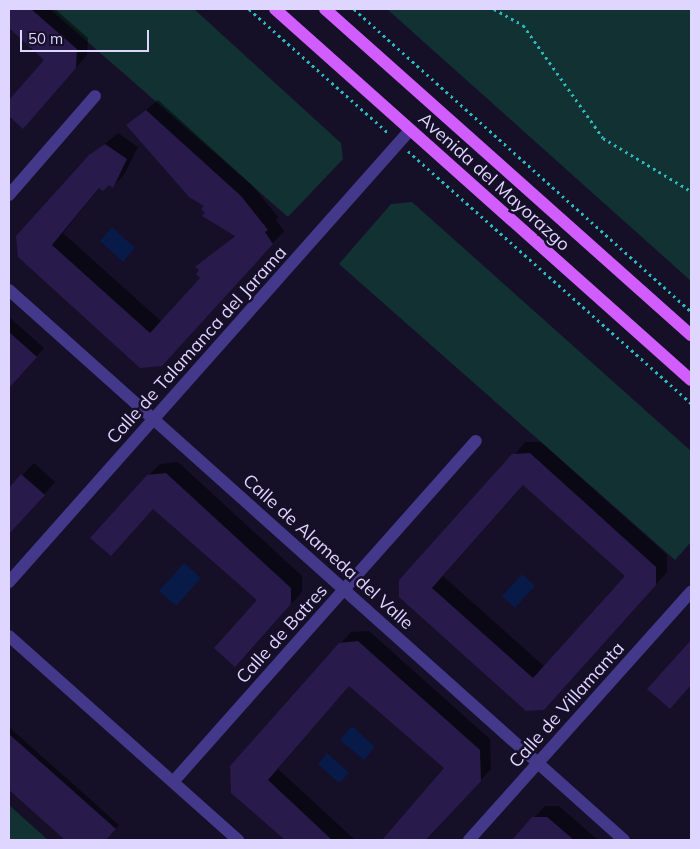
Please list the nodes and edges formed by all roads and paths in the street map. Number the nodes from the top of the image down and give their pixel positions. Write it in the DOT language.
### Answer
graph roads {
  1 [pos="249,9"];
  2 [pos="275,9"];
  3 [pos="325,9"];
  4 [pos="354,9"];
  5 [pos="494,9"];
  6 [pos="95,96"];
  7 [pos="410,130"];
  8 [pos="399,143"];
  9 [pos="691,191"];
  10 [pos="9,195"];
  11 [pos="9,290"];
  12 [pos="691,311"];
  13 [pos="691,335"];
  14 [pos="691,380"];
  15 [pos="691,403"];
  16 [pos="154,419"];
  17 [pos="476,441"];
  18 [pos="9,582"];
  19 [pos="344,590"];
  20 [pos="691,592"];
  21 [pos="9,636"];
  22 [pos="538,764"];
  23 [pos="173,782"];
  24 [pos="238,840"];
  25 [pos="469,840"];
  26 [pos="624,840"];
  1 -- 8 [label="path"];
  2 -- 7 [label="main road, Avenida del Mayorazgo"];
  3 -- 13 [label="main road, Avenida del Mayorazgo"];
  4 -- 12 [label="path"];
  5 -- 9 [label="path"];
  6 -- 10 [label="street"];
  7 -- 8 [label="street, Calle de Talamanca del Jarama"];
  7 -- 14 [label="main road, Avenida del Mayorazgo"];
  8 -- 15 [label="path"];
  8 -- 16 [label="street, Calle de Talamanca del Jarama"];
  11 -- 16 [label="street, Calle de Alameda del Valle"];
  16 -- 18 [label="street, Calle de Talamanca del Jarama"];
  16 -- 19 [label="street, Calle de Alameda del Valle"];
  17 -- 19 [label="street, Calle de Batres"];
  19 -- 22 [label="street, Calle de Alameda del Valle"];
  19 -- 23 [label="street, Calle de Batres"];
  20 -- 22 [label="street, Calle de Villamanta"];
  21 -- 23 [label="street"];
  22 -- 25 [label="street, Calle de Villamanta"];
  22 -- 26 [label="street, Calle de Alameda del Valle"];
  23 -- 24 [label="street"];
}
